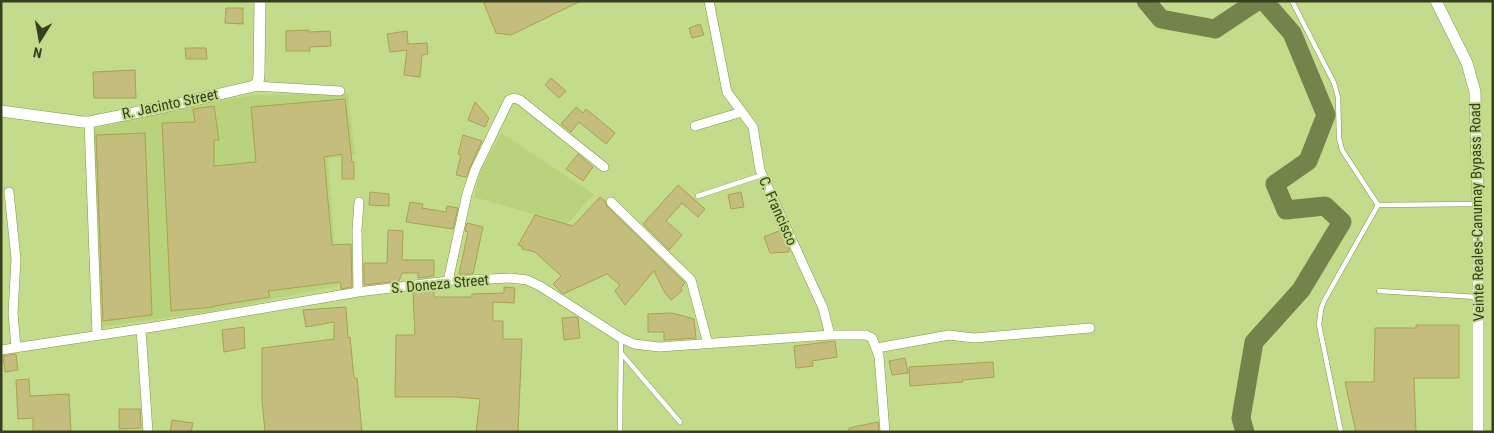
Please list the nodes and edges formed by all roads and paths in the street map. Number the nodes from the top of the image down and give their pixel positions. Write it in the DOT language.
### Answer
graph roads {
  1 [pos="260,1"];
  2 [pos="709,1"];
  3 [pos="1292,1"];
  4 [pos="1436,1"];
  5 [pos="254,86"];
  6 [pos="340,91"];
  7 [pos="1,111"];
  8 [pos="742,112"];
  9 [pos="89,122"];
  10 [pos="696,126"];
  11 [pos="604,167"];
  12 [pos="762,175"];
  13 [pos="9,192"];
  14 [pos="698,196"];
  15 [pos="359,202"];
  16 [pos="611,202"];
  17 [pos="1478,204"];
  18 [pos="1378,205"];
  19 [pos="448,282"];
  20 [pos="358,292"];
  21 [pos="1379,292"];
  22 [pos="1478,297"];
  23 [pos="1090,328"];
  24 [pos="141,329"];
  25 [pos="97,335"];
  26 [pos="830,335"];
  27 [pos="621,338"];
  28 [pos="708,344"];
  29 [pos="16,348"];
  30 [pos="877,348"];
  31 [pos="1,350"];
  32 [pos="621,353"];
  33 [pos="680,422"];
  34 [pos="148,432"];
  35 [pos="620,432"];
  36 [pos="885,432"];
  37 [pos="1341,432"];
  38 [pos="1478,432"];
  1 -- 5 [label="street"];
  2 -- 8 [label="street, C. Francisco"];
  3 -- 18 [label="lane"];
  4 -- 17 [label="street, Veinte Reales-Canumay Bypass Road"];
  5 -- 6 [label="street"];
  5 -- 9 [label="street, R. Jacinto Street"];
  7 -- 9 [label="street, R. Jacinto Street"];
  8 -- 10 [label="street"];
  8 -- 12 [label="street, C. Francisco"];
  9 -- 25 [label="street"];
  11 -- 19 [label="street"];
  12 -- 14 [label="lane"];
  12 -- 26 [label="street, C. Francisco"];
  13 -- 29 [label="street"];
  15 -- 20 [label="street"];
  16 -- 28 [label="street"];
  17 -- 18 [label="lane"];
  17 -- 22 [label="street, Veinte Reales-Canumay Bypass Road"];
  18 -- 37 [label="lane"];
  19 -- 20 [label="street, S. Doneza Street"];
  19 -- 27 [label="street, S. Doneza Street"];
  20 -- 24 [label="street, S. Doneza Street"];
  21 -- 22 [label="lane"];
  22 -- 38 [label="street, Veinte Reales-Canumay Bypass Road"];
  23 -- 30 [label="street"];
  24 -- 25 [label="street, S. Doneza Street"];
  24 -- 34 [label="street"];
  25 -- 29 [label="street, S. Doneza Street"];
  26 -- 28 [label="street, S. Doneza Street"];
  26 -- 30 [label="street, S. Doneza Street"];
  27 -- 28 [label="street, S. Doneza Street"];
  27 -- 32 [label="lane"];
  29 -- 31 [label="street, S. Doneza Street"];
  30 -- 36 [label="street"];
  32 -- 33 [label="lane"];
  32 -- 35 [label="lane"];
}
